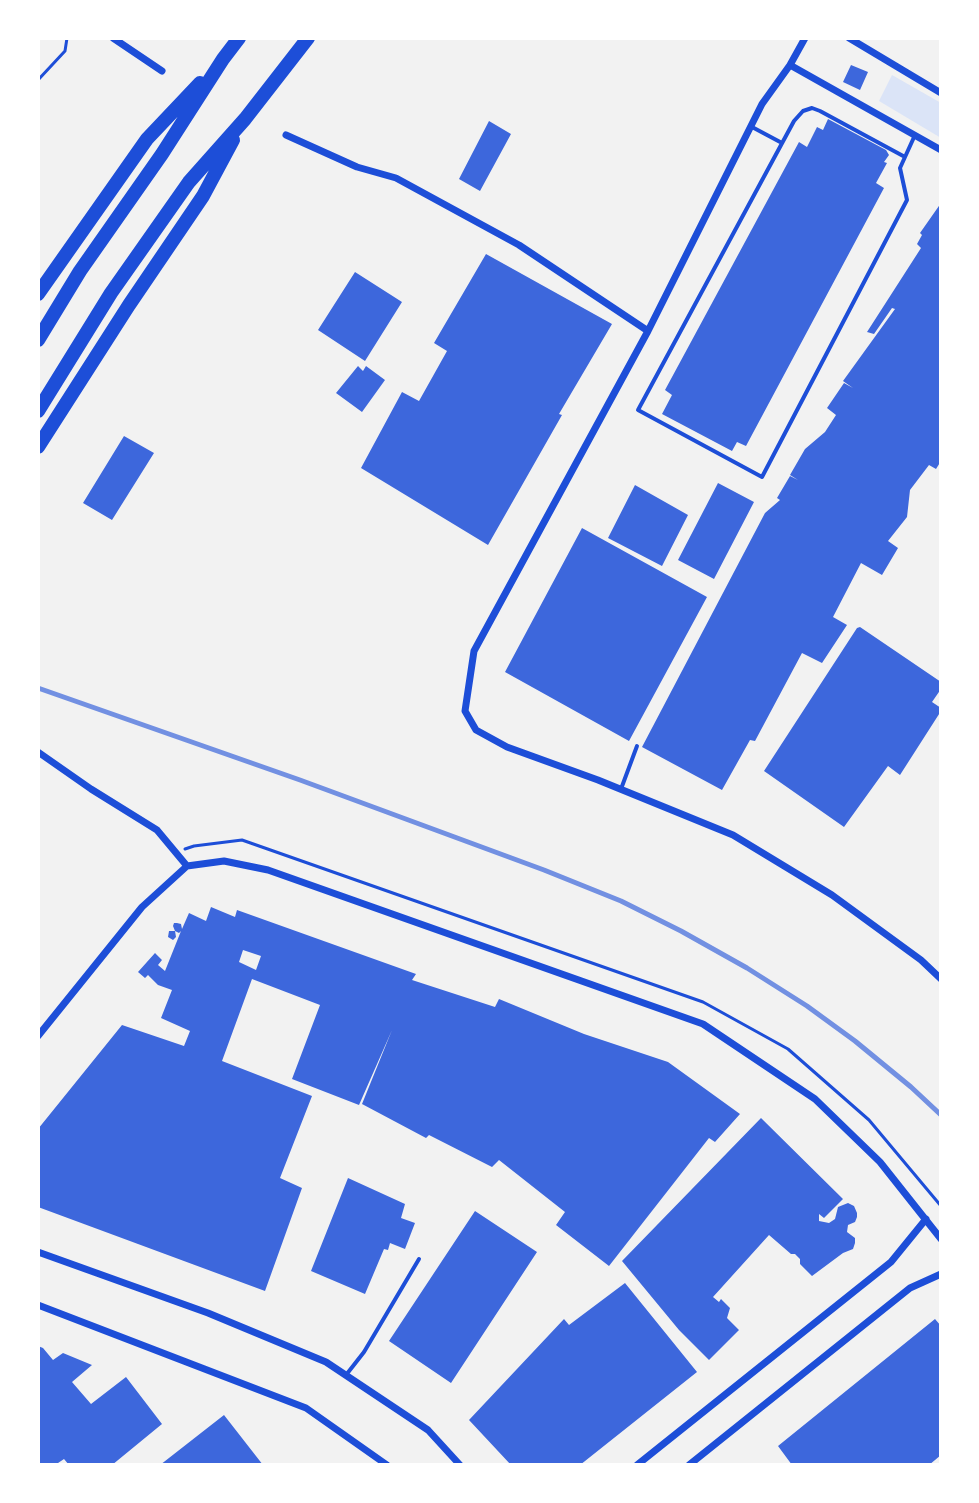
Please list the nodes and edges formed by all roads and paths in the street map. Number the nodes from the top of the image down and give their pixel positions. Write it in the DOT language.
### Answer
graph roads {
  1 [pos="67,38"];
  2 [pos="113,38"];
  3 [pos="239,38"];
  4 [pos="308,38"];
  5 [pos="805,38"];
  6 [pos="849,38"];
  7 [pos="223,59"];
  8 [pos="790,65"];
  9 [pos="162,71"];
  10 [pos="38,80"];
  11 [pos="941,93"];
  12 [pos="245,119"];
  13 [pos="750,126"];
  14 [pos="286,135"];
  15 [pos="915,135"];
  16 [pos="782,143"];
  17 [pos="941,150"];
  18 [pos="905,157"];
  19 [pos="38,294"];
  20 [pos="648,331"];
  21 [pos="38,340"];
  22 [pos="38,411"];
  23 [pos="38,447"];
  24 [pos="637,746"];
  25 [pos="38,752"];
  26 [pos="621,789"];
  27 [pos="187,866"];
  28 [pos="941,979"];
  29 [pos="38,1036"];
  30 [pos="926,1219"];
  31 [pos="941,1239"];
  32 [pos="38,1252"];
  33 [pos="419,1259"];
  34 [pos="941,1274"];
  35 [pos="38,1305"];
  36 [pos="346,1375"];
  37 [pos="387,1465"];
  38 [pos="460,1465"];
  39 [pos="637,1465"];
  40 [pos="689,1465"];
  1 -- 10 [label="path"];
  2 -- 9 [label="street"];
  3 -- 7 [label="highway"];
  4 -- 12 [label="highway"];
  5 -- 8 [label="street"];
  6 -- 11 [label="street"];
  7 -- 19 [label="highway"];
  7 -- 21 [label="highway"];
  8 -- 13 [label="street"];
  8 -- 15 [label="street"];
  12 -- 22 [label="highway"];
  12 -- 23 [label="highway"];
  13 -- 16 [label="lane"];
  13 -- 20 [label="street"];
  14 -- 20 [label="street"];
  15 -- 17 [label="street"];
  15 -- 18 [label="lane"];
  16 -- 18 [label="lane"];
  16 -- 18 [label="lane"];
  20 -- 26 [label="street"];
  24 -- 26 [label="lane"];
  25 -- 27 [label="street"];
  26 -- 28 [label="street"];
  27 -- 29 [label="street"];
  27 -- 30 [label="street"];
  30 -- 31 [label="street"];
  30 -- 39 [label="street"];
  32 -- 36 [label="street"];
  33 -- 36 [label="lane"];
  34 -- 40 [label="street"];
  35 -- 37 [label="street"];
  36 -- 38 [label="street"];
}
